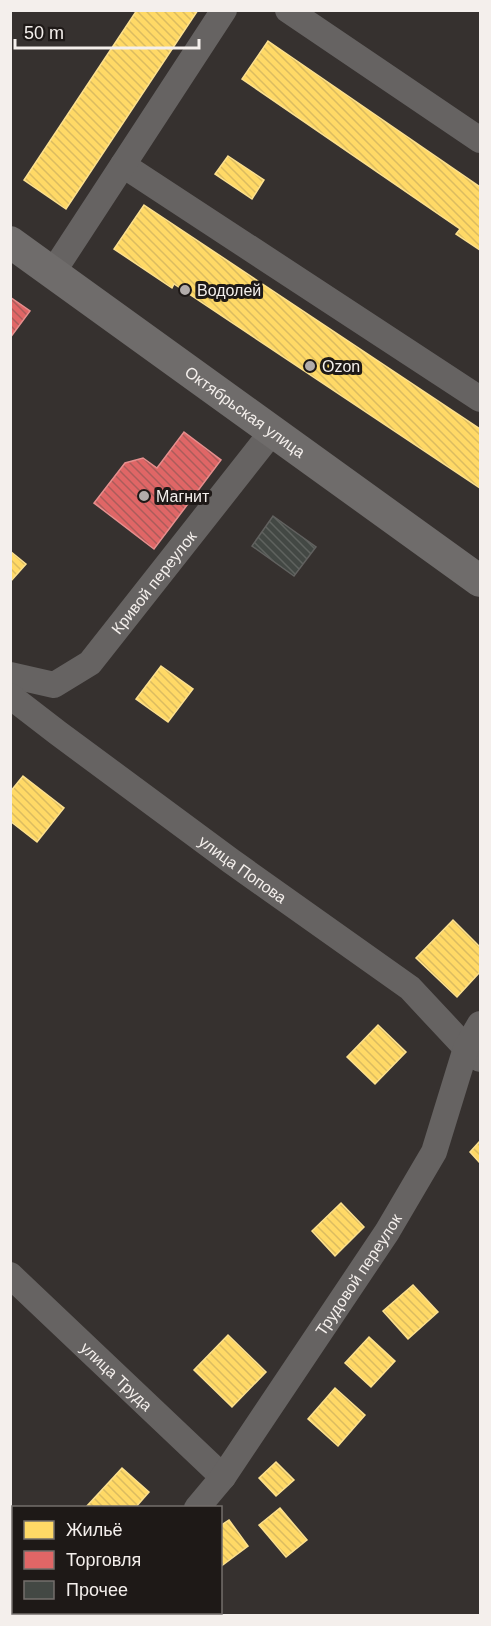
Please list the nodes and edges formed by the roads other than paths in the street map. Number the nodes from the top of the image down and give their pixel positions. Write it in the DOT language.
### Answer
graph roads {
  1 [pos="224,10"];
  2 [pos="288,10"];
  3 [pos="480,140"];
  4 [pos="123,165"];
  5 [pos="10,242"];
  6 [pos="53,272"];
  7 [pos="480,399"];
  8 [pos="272,432"];
  9 [pos="480,581"];
  10 [pos="10,675"];
  11 [pos="10,696"];
  12 [pos="480,1024"];
  13 [pos="473,1053"];
  14 [pos="10,1275"];
  15 [pos="223,1477"];
  16 [pos="199,1506"];
  1 -- 4 [label="street"];
  2 -- 3 [label="street"];
  4 -- 6 [label="street"];
  4 -- 7 [label="street"];
  5 -- 6 [label="main road, Октябрьская улица"];
  6 -- 8 [label="main road, Октябрьская улица"];
  8 -- 9 [label="main road, Октябрьская улица"];
  8 -- 10 [label="street, Кривой переулок"];
  11 -- 13 [label="street, улица Попова"];
  12 -- 13 [label="street, Трудовой переулок"];
  13 -- 15 [label="street, Трудовой переулок"];
  14 -- 15 [label="street, улица Труда"];
  15 -- 16 [label="street, Трудовой переулок"];
}
